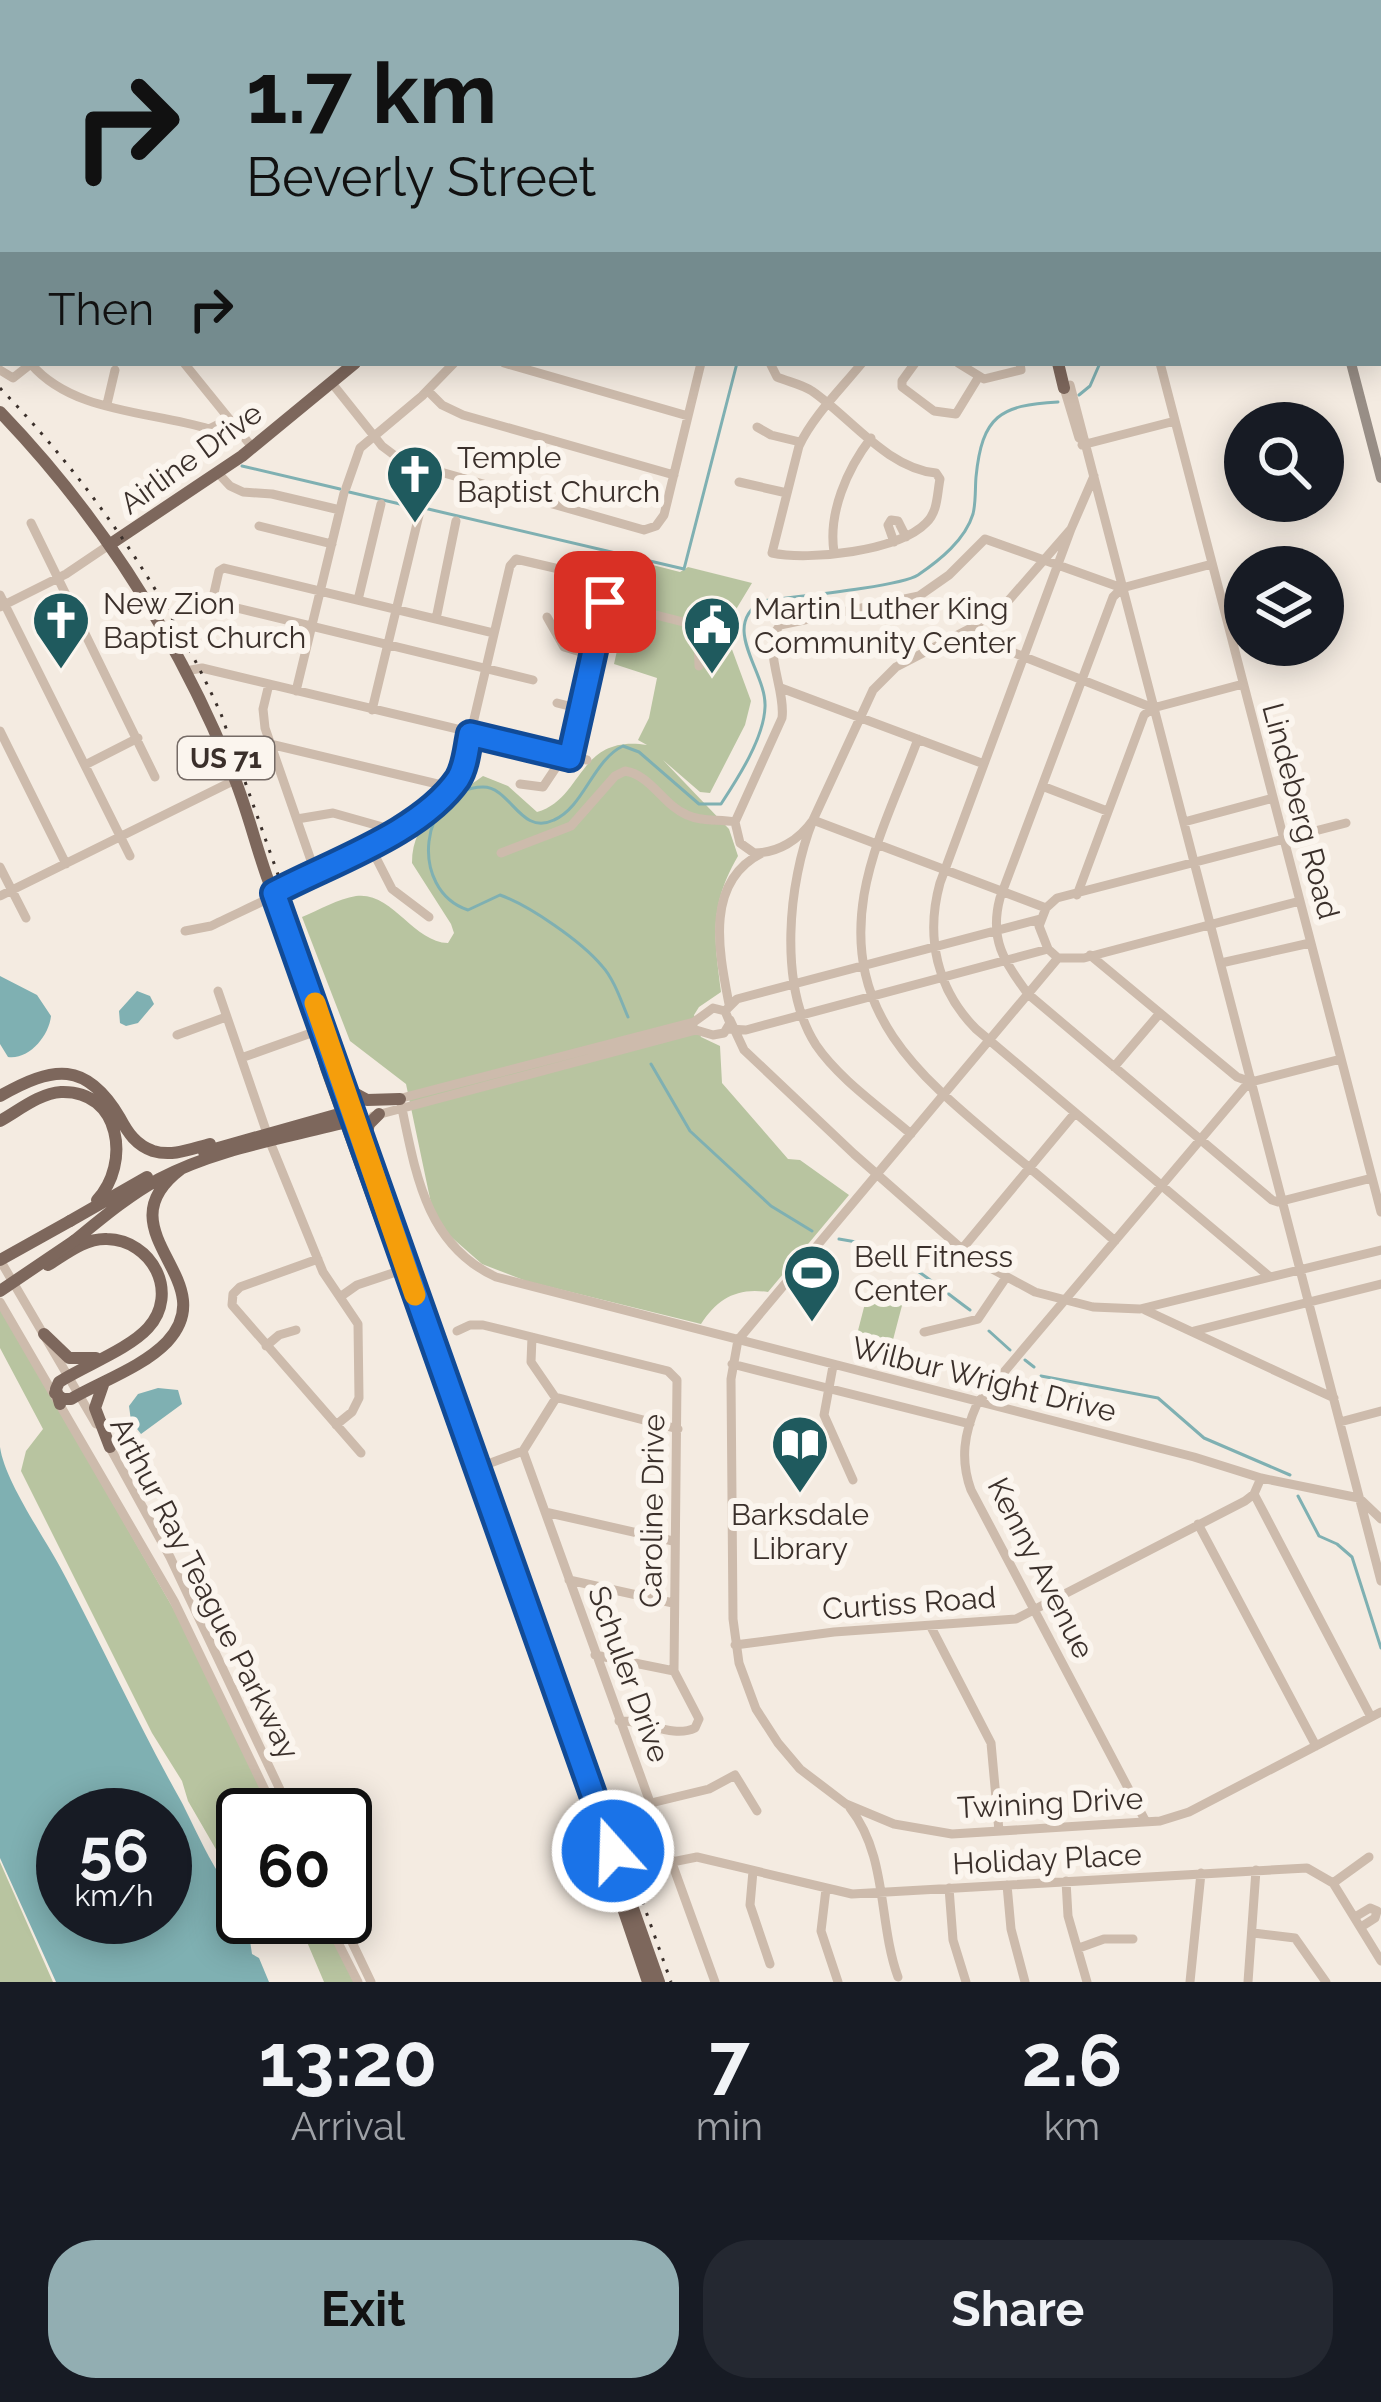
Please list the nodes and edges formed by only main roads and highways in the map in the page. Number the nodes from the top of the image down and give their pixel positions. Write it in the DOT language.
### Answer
graph roads {
  1 [pos="351,366"];
  2 [pos="1059,366"];
  3 [pos="1066,385"];
  4 [pos="1,414"];
  5 [pos="109,545"];
  6 [pos="319,1031"];
  7 [pos="329,1075"];
  8 [pos="344,1087"];
  9 [pos="0,1096"];
  10 [pos="401,1104"];
  11 [pos="379,1114"];
  12 [pos="349,1116"];
  13 [pos="0,1121"];
  14 [pos="314,1125"];
  15 [pos="268,1137"];
  16 [pos="240,1139"];
  17 [pos="359,1145"];
  18 [pos="181,1169"];
  19 [pos="72,1220"];
  20 [pos="76,1244"];
  21 [pos="0,1260"];
  22 [pos="0,1291"];
  23 [pos="44,1334"];
  24 [pos="108,1353"];
  25 [pos="107,1378"];
  26 [pos="110,1447"];
  27 [pos="597,1821"];
  28 [pos="648,1982"];
  29 [pos="659,1982"];
  1 -- 5 [label="main road, Airline Drive"];
  2 -- 3 [label="main road"];
  4 -- 5 [label="main road, US 71"];
  5 -- 6 [label="main road, US 71"];
  6 -- 7 [label="main road, US 71"];
  6 -- 8 [label="main road, US 71"];
  7 -- 12 [label="main road, US 71"];
  7 -- 14 [label="main road"];
  8 -- 10 [label="main road"];
  8 -- 12 [label="main road, US 71"];
  9 -- 16 [label="main road"];
  11 -- 17 [label="main road"];
  12 -- 14 [label="main road"];
  12 -- 17 [label="main road, US 71"];
  13 -- 19 [label="main road"];
  14 -- 15 [label="main road"];
  14 -- 17 [label="main road"];
  15 -- 16 [label="main road"];
  15 -- 18 [label="main road"];
  16 -- 19 [label="main road"];
  17 -- 27 [label="main road, US 71"];
  18 -- 20 [label="main road"];
  18 -- 25 [label="main road"];
  19 -- 21 [label="main road, bridge"];
  20 -- 22 [label="main road, bridge"];
  20 -- 24 [label="main road"];
  23 -- 24 [label="main road"];
  24 -- 25 [label="main road"];
  25 -- 26 [label="main road"];
  27 -- 28 [label="main road, US 71"];
  27 -- 29 [label="main road, US 71"];
}
